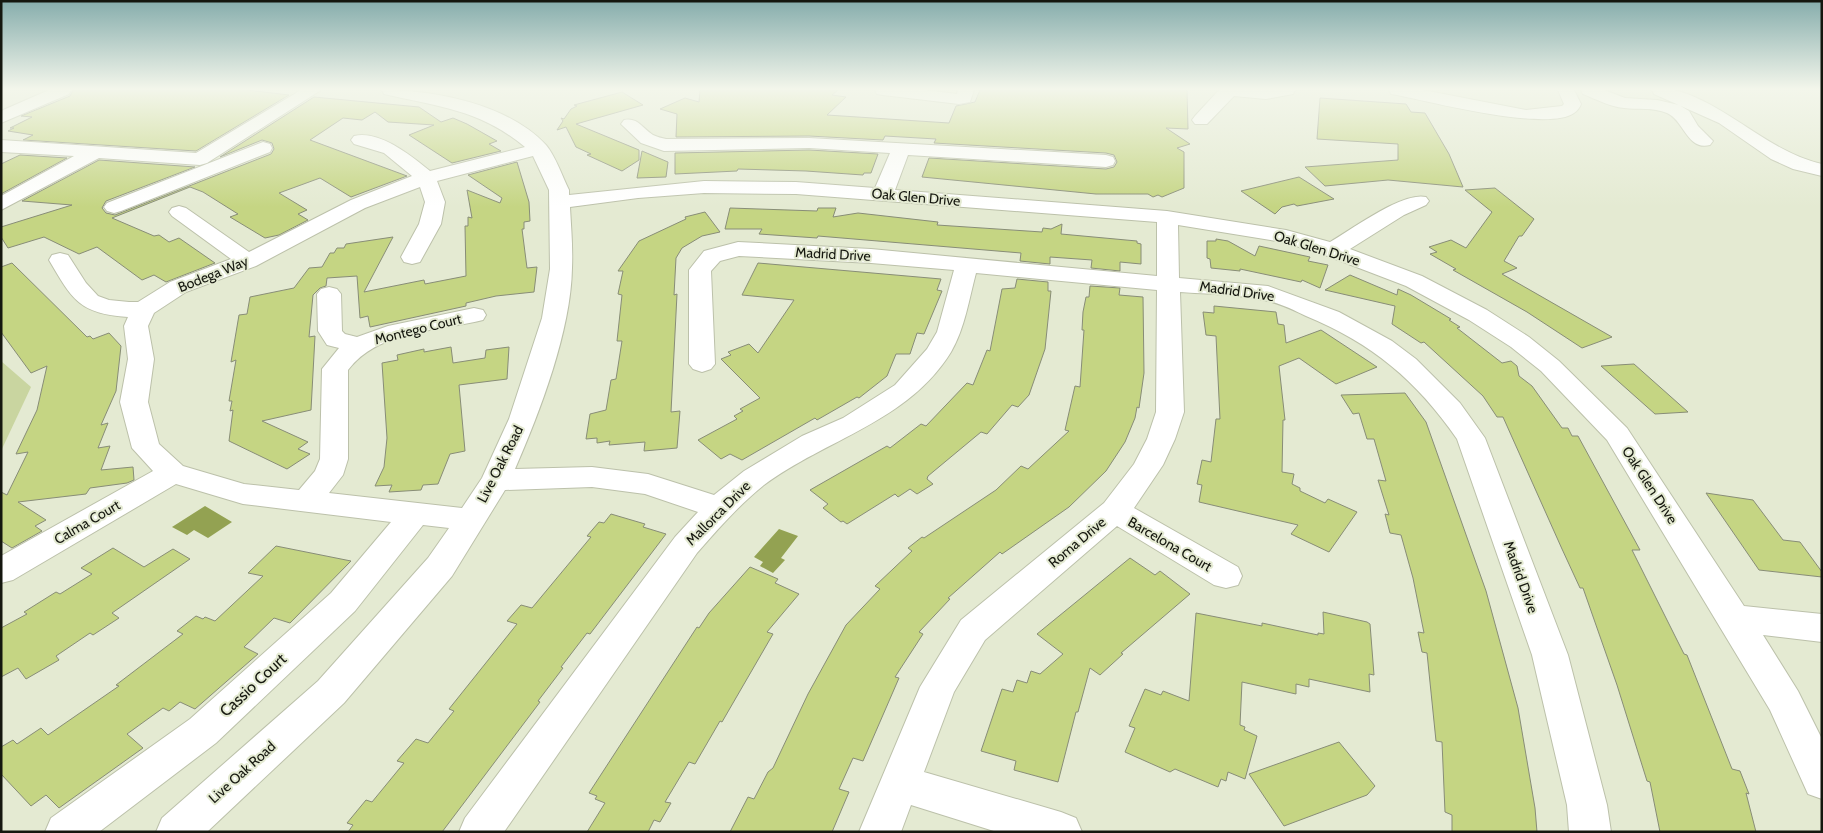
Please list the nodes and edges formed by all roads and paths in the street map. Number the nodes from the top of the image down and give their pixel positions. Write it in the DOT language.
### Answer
graph roads {
  1 [pos="258,129"];
  2 [pos="514,129"];
  3 [pos="636,129"];
  4 [pos="1691,129"];
  5 [pos="1740,129"];
  6 [pos="360,140"];
  7 [pos="1704,141"];
  8 [pos="1,146"];
  9 [pos="263,148"];
  10 [pos="901,148"];
  11 [pos="539,149"];
  12 [pos="94,153"];
  13 [pos="1106,161"];
  14 [pos="208,163"];
  15 [pos="1822,170"];
  16 [pos="426,178"];
  17 [pos="883,194"];
  18 [pos="1419,201"];
  19 [pos="560,202"];
  20 [pos="1,204"];
  21 [pos="114,207"];
  22 [pos="179,212"];
  23 [pos="1167,217"];
  24 [pos="1333,250"];
  25 [pos="412,257"];
  26 [pos="60,260"];
  27 [pos="248,261"];
  28 [pos="967,264"];
  29 [pos="1169,282"];
  30 [pos="329,294"];
  31 [pos="144,309"];
  32 [pos="474,315"];
  33 [pos="358,345"];
  34 [pos="702,364"];
  35 [pos="173,473"];
  36 [pos="496,480"];
  37 [pos="306,500"];
  38 [pos="719,508"];
  39 [pos="1114,511"];
  40 [pos="416,513"];
  41 [pos="471,520"];
  42 [pos="1,571"];
  43 [pos="1226,576"];
  44 [pos="1734,618"];
  45 [pos="1822,628"];
  46 [pos="1822,781"];
  47 [pos="900,783"];
  48 [pos="66,832"];
  49 [pos="177,832"];
  50 [pos="480,832"];
  51 [pos="880,832"];
  52 [pos="1061,832"];
  53 [pos="1590,832"];
  1 -- 14 [label="street"];
  2 -- 11 [label="street, Live Oak Road"];
  3 -- 10 [label="street"];
  4 -- 7 [label="street"];
  5 -- 15 [label="street"];
  6 -- 16 [label="street"];
  8 -- 12 [label="street"];
  9 -- 14 [label="street"];
  10 -- 13 [label="street"];
  10 -- 17 [label="street"];
  11 -- 16 [label="street, Bodega Way"];
  11 -- 19 [label="street, Live Oak Road"];
  12 -- 14 [label="street"];
  12 -- 20 [label="street"];
  14 -- 21 [label="street"];
  16 -- 25 [label="street"];
  16 -- 27 [label="street, Bodega Way"];
  17 -- 19 [label="street, Oak Glen Drive"];
  17 -- 23 [label="street, Oak Glen Drive"];
  18 -- 24 [label="street"];
  19 -- 36 [label="street, Live Oak Road"];
  22 -- 27 [label="street"];
  23 -- 24 [label="street, Oak Glen Drive"];
  23 -- 29 [label="street, Roma Drive"];
  24 -- 44 [label="street, Oak Glen Drive"];
  26 -- 31 [label="street"];
  27 -- 31 [label="street, Bodega Way"];
  28 -- 29 [label="street, Madrid Drive"];
  28 -- 34 [label="street, Madrid Drive"];
  28 -- 38 [label="street, Mallorca Drive"];
  29 -- 39 [label="street, Roma Drive"];
  29 -- 53 [label="street, Madrid Drive"];
  30 -- 33 [label="street"];
  31 -- 35 [label="street"];
  32 -- 33 [label="street, Montego Court"];
  33 -- 37 [label="street, Montego Court"];
  35 -- 37 [label="street"];
  35 -- 42 [label="street, Calma Court"];
  36 -- 38 [label="street"];
  36 -- 41 [label="street, Live Oak Road"];
  37 -- 40 [label="street"];
  38 -- 50 [label="street, Mallorca Drive"];
  39 -- 43 [label="street, Barcelona Court"];
  39 -- 47 [label="street, Roma Drive"];
  40 -- 41 [label="street"];
  40 -- 48 [label="street, Cassio Court"];
  41 -- 49 [label="street, Live Oak Road"];
  44 -- 45 [label="street"];
  44 -- 46 [label="street, Oak Glen Drive"];
  47 -- 51 [label="street, Roma Drive"];
  47 -- 52 [label="street"];
}
